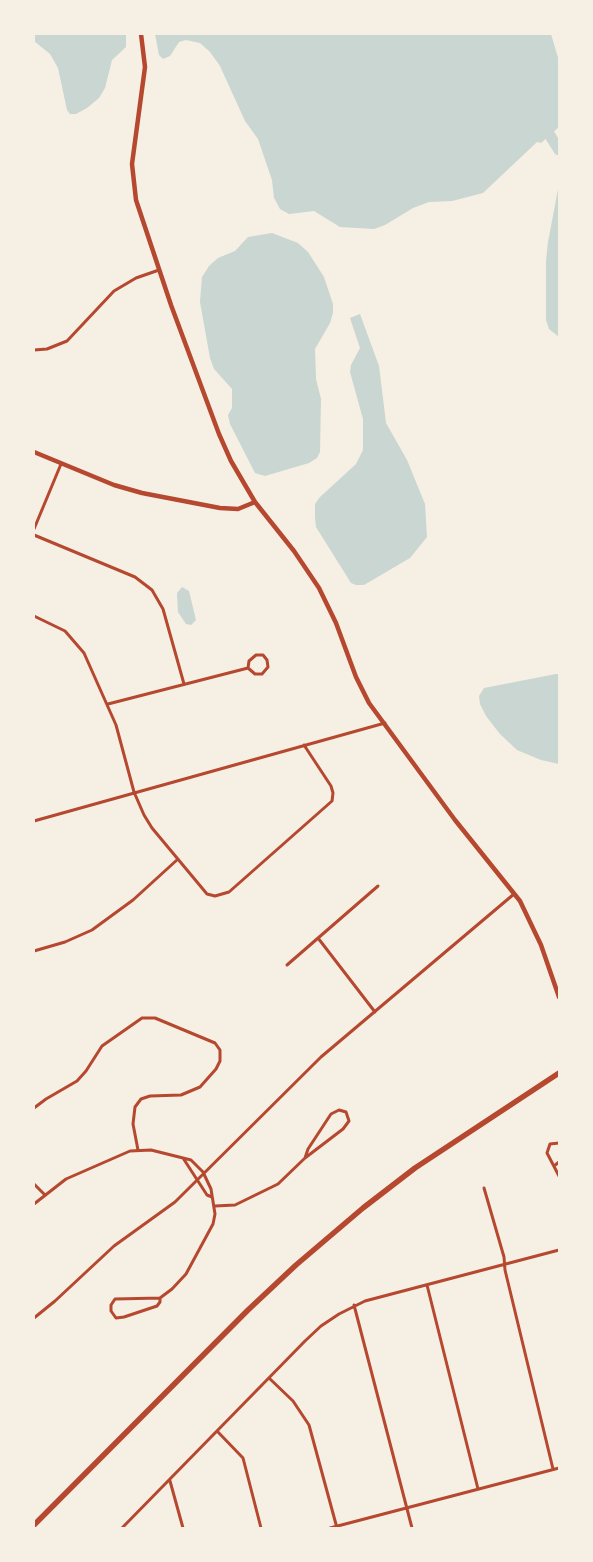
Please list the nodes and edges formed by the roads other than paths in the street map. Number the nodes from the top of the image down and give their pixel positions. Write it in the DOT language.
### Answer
graph roads {
  1 [pos="141,34"];
  2 [pos="159,270"];
  3 [pos="34,350"];
  4 [pos="34,452"];
  5 [pos="61,464"];
  6 [pos="255,502"];
  7 [pos="34,529"];
  8 [pos="34,535"];
  9 [pos="34,616"];
  10 [pos="248,668"];
  11 [pos="184,684"];
  12 [pos="108,704"];
  13 [pos="384,723"];
  14 [pos="304,745"];
  15 [pos="134,792"];
  16 [pos="34,821"];
  17 [pos="178,859"];
  18 [pos="378,886"];
  19 [pos="515,893"];
  20 [pos="318,938"];
  21 [pos="34,951"];
  22 [pos="287,965"];
  23 [pos="559,997"];
  24 [pos="375,1012"];
  25 [pos="559,1073"];
  26 [pos="34,1108"];
  27 [pos="559,1142"];
  28 [pos="138,1150"];
  29 [pos="183,1158"];
  30 [pos="305,1158"];
  31 [pos="559,1162"];
  32 [pos="554,1166"];
  33 [pos="203,1172"];
  34 [pos="559,1176"];
  35 [pos="196,1180"];
  36 [pos="34,1184"];
  37 [pos="484,1188"];
  38 [pos="44,1194"];
  39 [pos="212,1197"];
  40 [pos="34,1204"];
  41 [pos="215,1206"];
  42 [pos="559,1250"];
  43 [pos="505,1264"];
  44 [pos="427,1286"];
  45 [pos="160,1298"];
  46 [pos="354,1305"];
  47 [pos="34,1318"];
  48 [pos="269,1378"];
  49 [pos="217,1431"];
  50 [pos="559,1468"];
  51 [pos="553,1469"];
  52 [pos="170,1480"];
  53 [pos="478,1489"];
  54 [pos="407,1508"];
  55 [pos="34,1525"];
  56 [pos="337,1527"];
  57 [pos="122,1528"];
  58 [pos="183,1528"];
  59 [pos="261,1528"];
  60 [pos="330,1528"];
  61 [pos="412,1528"];
  1 -- 2 [label="street"];
  2 -- 3 [label="street"];
  2 -- 6 [label="street"];
  4 -- 5 [label="street"];
  5 -- 6 [label="street"];
  5 -- 7 [label="street"];
  6 -- 13 [label="street"];
  8 -- 11 [label="street"];
  9 -- 12 [label="street"];
  10 -- 10 [label="street"];
  10 -- 11 [label="street"];
  11 -- 12 [label="street"];
  12 -- 15 [label="street"];
  13 -- 14 [label="street"];
  13 -- 19 [label="street"];
  14 -- 15 [label="street"];
  14 -- 17 [label="street"];
  15 -- 16 [label="street"];
  15 -- 17 [label="street"];
  17 -- 21 [label="street"];
  18 -- 20 [label="street"];
  19 -- 23 [label="street"];
  19 -- 24 [label="street"];
  20 -- 22 [label="street"];
  20 -- 24 [label="street"];
  24 -- 33 [label="street"];
  25 -- 55 [label="main road"];
  26 -- 28 [label="street"];
  27 -- 32 [label="street"];
  28 -- 29 [label="street"];
  28 -- 38 [label="street"];
  29 -- 33 [label="street"];
  29 -- 35 [label="street"];
  30 -- 30 [label="street"];
  30 -- 41 [label="street"];
  31 -- 32 [label="street"];
  32 -- 34 [label="street"];
  33 -- 35 [label="street"];
  33 -- 39 [label="street"];
  35 -- 39 [label="street"];
  35 -- 47 [label="street"];
  36 -- 38 [label="street"];
  37 -- 43 [label="street"];
  38 -- 40 [label="street"];
  39 -- 41 [label="street"];
  41 -- 45 [label="street"];
  42 -- 43 [label="street"];
  43 -- 44 [label="street"];
  43 -- 51 [label="street"];
  44 -- 46 [label="street"];
  44 -- 53 [label="street"];
  45 -- 45 [label="street"];
  46 -- 48 [label="street"];
  46 -- 54 [label="street"];
  48 -- 49 [label="street"];
  48 -- 56 [label="street"];
  49 -- 52 [label="street"];
  49 -- 59 [label="street"];
  50 -- 51 [label="street"];
  51 -- 53 [label="street"];
  52 -- 57 [label="street"];
  52 -- 58 [label="street"];
  53 -- 54 [label="street"];
  54 -- 56 [label="street"];
  54 -- 61 [label="street"];
  56 -- 60 [label="street"];
}
